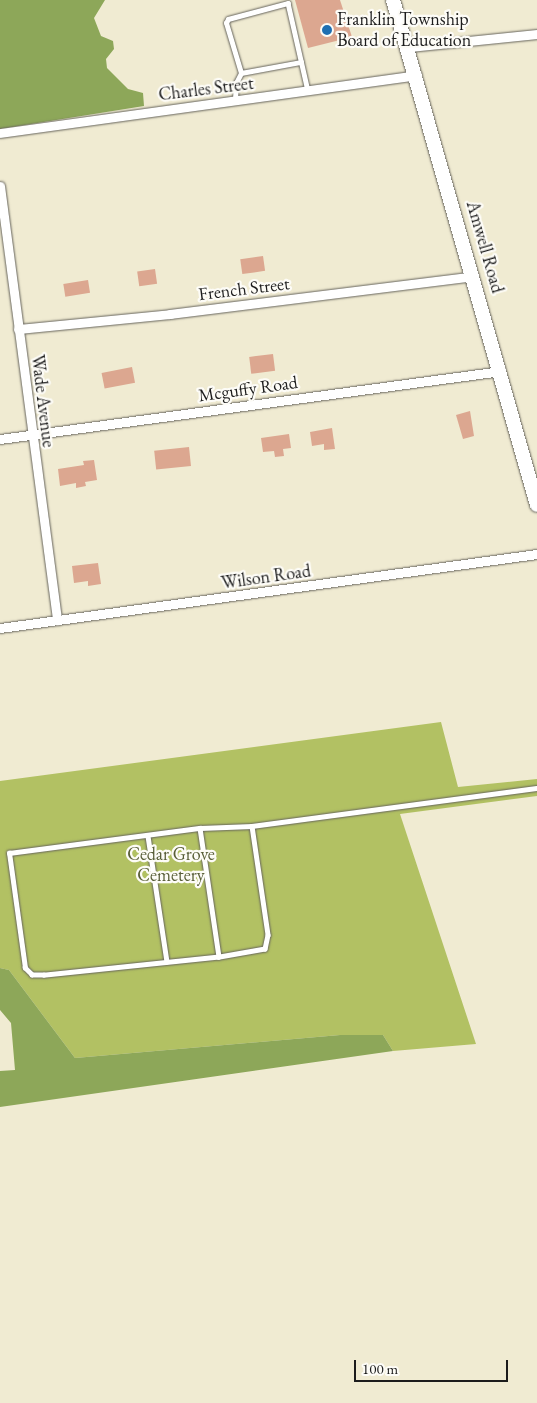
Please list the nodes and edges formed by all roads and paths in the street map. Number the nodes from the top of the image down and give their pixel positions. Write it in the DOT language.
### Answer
graph roads {
  1 [pos="393,0"];
  2 [pos="537,34"];
  3 [pos="409,47"];
  4 [pos="301,62"];
  5 [pos="241,73"];
  6 [pos="417,75"];
  7 [pos="308,92"];
  8 [pos="236,102"];
  9 [pos="0,133"];
  10 [pos="0,186"];
  11 [pos="474,276"];
  12 [pos="18,329"];
  13 [pos="500,371"];
  14 [pos="31,434"];
  15 [pos="0,439"];
  16 [pos="537,505"];
  17 [pos="537,554"];
  18 [pos="57,620"];
  19 [pos="0,628"];
  20 [pos="537,788"];
  21 [pos="252,826"];
  22 [pos="200,828"];
  23 [pos="148,836"];
  24 [pos="219,957"];
  25 [pos="167,962"];
  1 -- 3 [label="main road, Amwell Road"];
  2 -- 3 [label="street"];
  3 -- 6 [label="main road, Amwell Road"];
  4 -- 5 [label="lane"];
  4 -- 5 [label="lane"];
  4 -- 7 [label="lane"];
  5 -- 8 [label="lane"];
  6 -- 7 [label="street, Charles Street"];
  6 -- 11 [label="main road, Amwell Road"];
  7 -- 8 [label="street, Charles Street"];
  8 -- 9 [label="street, Charles Street"];
  10 -- 12 [label="street, Wade Avenue"];
  11 -- 12 [label="street, French Street"];
  11 -- 13 [label="main road, Amwell Road"];
  12 -- 14 [label="street, Wade Avenue"];
  13 -- 14 [label="street, Mcguffy Road"];
  13 -- 16 [label="main road, Amwell Road"];
  14 -- 15 [label="street, Mcguffy Road"];
  14 -- 18 [label="street, Wade Avenue"];
  17 -- 18 [label="street, Wilson Road"];
  18 -- 19 [label="street, Wilson Road"];
  20 -- 21 [label="lane"];
  21 -- 22 [label="lane"];
  21 -- 24 [label="lane"];
  22 -- 23 [label="lane"];
  22 -- 24 [label="lane"];
  23 -- 25 [label="lane"];
  23 -- 25 [label="lane"];
  24 -- 25 [label="lane"];
}
